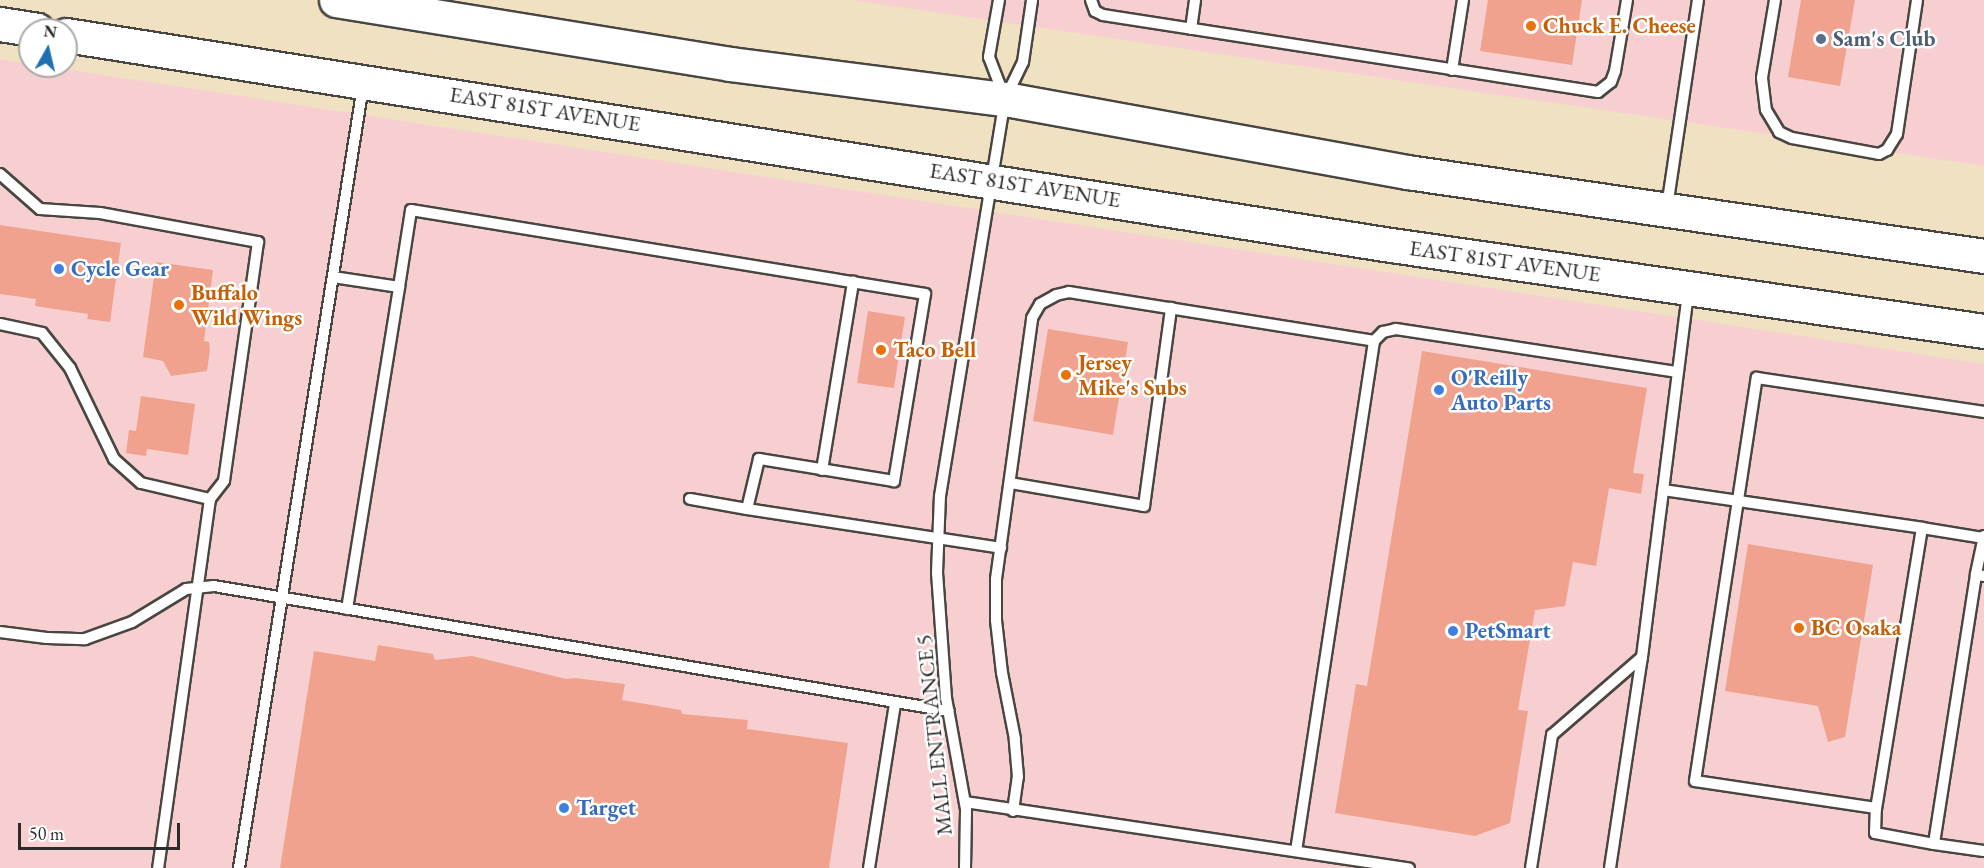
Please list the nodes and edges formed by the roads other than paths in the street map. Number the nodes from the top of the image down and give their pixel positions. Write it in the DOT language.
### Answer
graph roads {
  1 [pos="336,0"];
  2 [pos="999,0"];
  3 [pos="1032,0"];
  4 [pos="1091,0"];
  5 [pos="1195,0"];
  6 [pos="1463,0"];
  7 [pos="1627,0"];
  8 [pos="1698,0"];
  9 [pos="1775,0"];
  10 [pos="1917,0"];
  11 [pos="0,24"];
  12 [pos="18,27"];
  13 [pos="1191,29"];
  14 [pos="78,36"];
  15 [pos="1452,69"];
  16 [pos="364,81"];
  17 [pos="1005,99"];
  18 [pos="0,174"];
  19 [pos="992,180"];
  20 [pos="1666,209"];
  21 [pos="1984,256"];
  22 [pos="333,277"];
  23 [pos="853,282"];
  24 [pos="399,287"];
  25 [pos="1689,288"];
  26 [pos="1171,308"];
  27 [pos="0,324"];
  28 [pos="1984,331"];
  29 [pos="1374,341"];
  30 [pos="1678,372"];
  31 [pos="1984,412"];
  32 [pos="822,470"];
  33 [pos="1010,483"];
  34 [pos="1663,490"];
  35 [pos="210,499"];
  36 [pos="690,499"];
  37 [pos="1738,502"];
  38 [pos="747,509"];
  39 [pos="1922,528"];
  40 [pos="1984,537"];
  41 [pos="938,538"];
  42 [pos="1001,548"];
  43 [pos="1980,576"];
  44 [pos="199,588"];
  45 [pos="282,598"];
  46 [pos="347,609"];
  47 [pos="0,632"];
  48 [pos="1642,657"];
  49 [pos="896,702"];
  50 [pos="948,711"];
  51 [pos="965,802"];
  52 [pos="1876,808"];
  53 [pos="1013,811"];
  54 [pos="1934,844"];
  55 [pos="1296,851"];
  56 [pos="1984,851"];
  57 [pos="158,868"];
  58 [pos="240,868"];
  59 [pos="869,868"];
  60 [pos="965,868"];
  61 [pos="1409,868"];
  62 [pos="1531,868"];
  63 [pos="1611,868"];
  1 -- 17 [label="highway"];
  2 -- 17 [label="lane, MALL ENTRANCE 5"];
  3 -- 17 [label="lane, MALL ENTRANCE 5"];
  4 -- 13 [label="lane"];
  5 -- 13 [label="lane"];
  6 -- 15 [label="lane"];
  7 -- 15 [label="lane"];
  8 -- 20 [label="lane"];
  9 -- 10 [label="lane"];
  11 -- 12 [label="highway"];
  13 -- 15 [label="lane"];
  14 -- 16 [label="highway, EAST 81ST AVENUE"];
  16 -- 19 [label="highway, EAST 81ST AVENUE"];
  16 -- 22 [label="lane"];
  17 -- 19 [label="lane, MALL ENTRANCE 5"];
  17 -- 20 [label="highway"];
  18 -- 35 [label="lane"];
  19 -- 25 [label="highway, EAST 81ST AVENUE"];
  19 -- 41 [label="lane, MALL ENTRANCE 5"];
  20 -- 21 [label="highway"];
  22 -- 24 [label="lane"];
  22 -- 45 [label="lane"];
  23 -- 24 [label="lane"];
  23 -- 32 [label="lane"];
  23 -- 32 [label="lane"];
  24 -- 46 [label="lane"];
  25 -- 28 [label="highway, EAST 81ST AVENUE"];
  25 -- 30 [label="lane"];
  26 -- 29 [label="lane"];
  26 -- 33 [label="lane"];
  26 -- 33 [label="lane"];
  27 -- 35 [label="lane"];
  29 -- 30 [label="lane"];
  29 -- 55 [label="lane"];
  30 -- 34 [label="lane"];
  31 -- 37 [label="lane"];
  32 -- 38 [label="lane"];
  33 -- 42 [label="lane"];
  34 -- 37 [label="lane"];
  34 -- 48 [label="lane"];
  35 -- 44 [label="lane"];
  36 -- 38 [label="lane"];
  37 -- 39 [label="lane"];
  37 -- 52 [label="lane"];
  38 -- 41 [label="lane"];
  39 -- 40 [label="lane"];
  39 -- 52 [label="lane"];
  40 -- 43 [label="lane"];
  41 -- 42 [label="lane"];
  41 -- 50 [label="lane, MALL ENTRANCE 5"];
  42 -- 53 [label="lane"];
  43 -- 54 [label="lane"];
  44 -- 45 [label="lane"];
  44 -- 47 [label="lane"];
  44 -- 57 [label="lane"];
  45 -- 46 [label="lane"];
  45 -- 58 [label="lane"];
  46 -- 49 [label="lane"];
  48 -- 62 [label="lane"];
  48 -- 63 [label="lane"];
  49 -- 50 [label="lane"];
  49 -- 59 [label="lane"];
  50 -- 51 [label="lane, MALL ENTRANCE 5"];
  51 -- 53 [label="lane"];
  51 -- 60 [label="lane, MALL ENTRANCE 5"];
  52 -- 54 [label="lane"];
  53 -- 55 [label="lane"];
  54 -- 56 [label="lane"];
  55 -- 61 [label="lane"];
}
